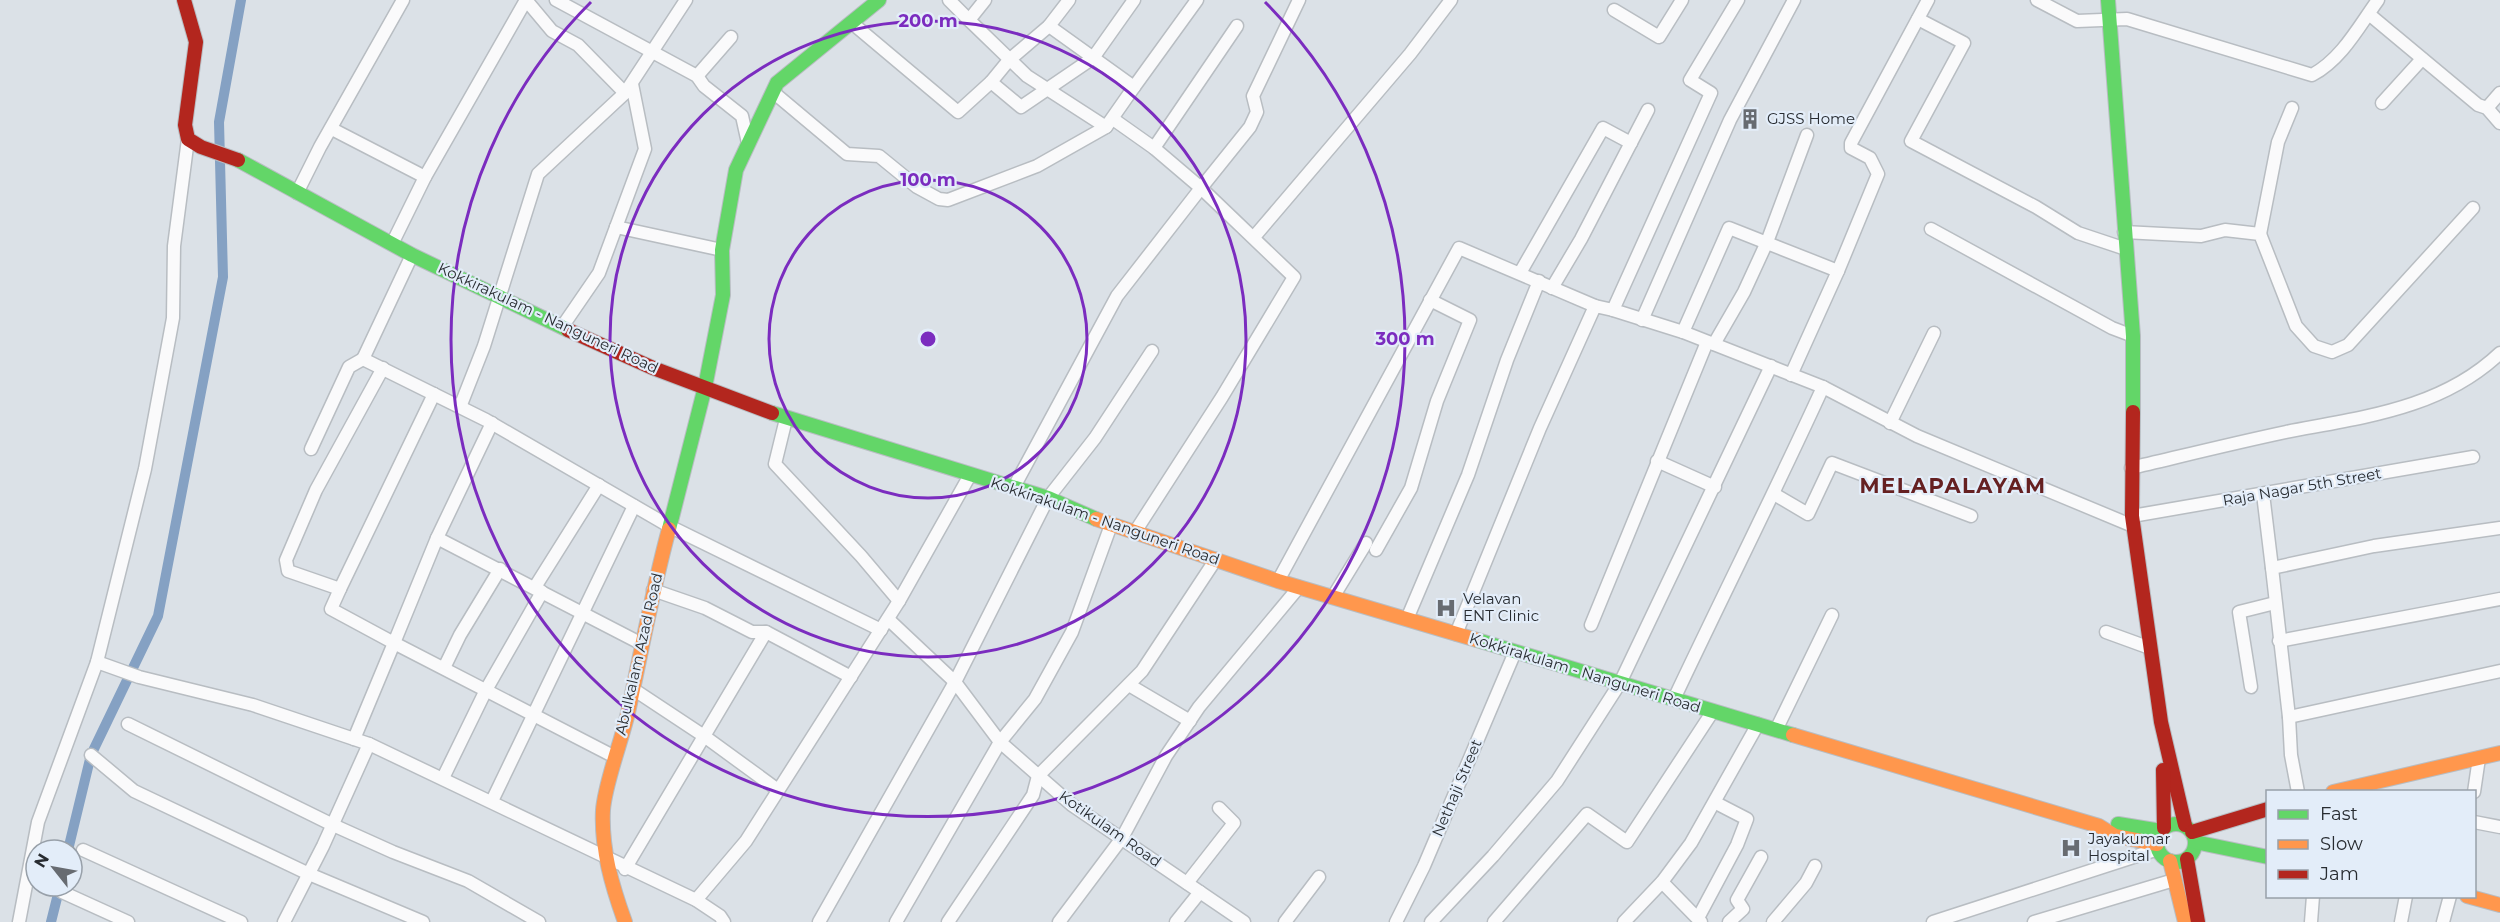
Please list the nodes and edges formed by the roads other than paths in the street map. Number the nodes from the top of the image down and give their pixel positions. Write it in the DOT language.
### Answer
graph roads {
  1 [pos="184,0"];
  2 [pos="403,0"];
  3 [pos="526,0"];
  4 [pos="556,0"];
  5 [pos="686,0"];
  6 [pos="879,0"];
  7 [pos="949,0"];
  8 [pos="985,0"];
  9 [pos="1069,0"];
  10 [pos="1134,0"];
  11 [pos="1197,0"];
  12 [pos="1299,0"];
  13 [pos="1451,0"];
  14 [pos="1682,0"];
  15 [pos="1738,0"];
  16 [pos="1794,0"];
  17 [pos="1928,0"];
  18 [pos="2037,0"];
  19 [pos="2108,0"];
  20 [pos="2378,0"];
  21 [pos="1614,10"];
  22 [pos="2370,15"];
  23 [pos="1918,19"];
  24 [pos="2110,19"];
  25 [pos="969,20"];
  26 [pos="852,23"];
  27 [pos="1049,26"];
  28 [pos="1237,26"];
  29 [pos="731,38"];
  30 [pos="654,52"];
  31 [pos="1093,58"];
  32 [pos="2422,58"];
  33 [pos="1010,60"];
  34 [pos="697,76"];
  35 [pos="991,82"];
  36 [pos="1134,87"];
  37 [pos="629,89"];
  38 [pos="1050,89"];
  39 [pos="773,92"];
  40 [pos="2500,93"];
  41 [pos="2382,104"];
  42 [pos="2292,108"];
  43 [pos="2487,108"];
  44 [pos="1648,110"];
  45 [pos="1109,123"];
  46 [pos="2500,123"];
  47 [pos="332,129"];
  48 [pos="1807,135"];
  49 [pos="188,139"];
  50 [pos="748,143"];
  51 [pos="1631,143"];
  52 [pos="1154,148"];
  53 [pos="425,177"];
  54 [pos="1201,188"];
  55 [pos="297,193"];
  56 [pos="2473,208"];
  57 [pos="616,227"];
  58 [pos="1931,229"];
  59 [pos="2124,232"];
  60 [pos="2260,234"];
  61 [pos="1254,237"];
  62 [pos="393,242"];
  63 [pos="1767,242"];
  64 [pos="2126,249"];
  65 [pos="722,250"];
  66 [pos="412,255"];
  67 [pos="1838,271"];
  68 [pos="1520,273"];
  69 [pos="1539,281"];
  70 [pos="1552,288"];
  71 [pos="501,296"];
  72 [pos="1430,300"];
  73 [pos="1594,306"];
  74 [pos="1613,310"];
  75 [pos="1642,320"];
  76 [pos="562,327"];
  77 [pos="1683,332"];
  78 [pos="1934,333"];
  79 [pos="2133,336"];
  80 [pos="1710,343"];
  81 [pos="1152,351"];
  82 [pos="2500,353"];
  83 [pos="363,359"];
  84 [pos="1771,366"];
  85 [pos="383,368"];
  86 [pos="1791,375"];
  87 [pos="705,387"];
  88 [pos="1823,387"];
  89 [pos="434,394"];
  90 [pos="460,407"];
  91 [pos="786,419"];
  92 [pos="492,423"];
  93 [pos="1890,423"];
  94 [pos="311,449"];
  95 [pos="2473,457"];
  96 [pos="1657,461"];
  97 [pos="2130,468"];
  98 [pos="970,475"];
  99 [pos="599,485"];
  100 [pos="1014,487"];
  101 [pos="1714,487"];
  102 [pos="1774,494"];
  103 [pos="2263,494"];
  104 [pos="1048,498"];
  105 [pos="634,506"];
  106 [pos="1971,516"];
  107 [pos="2132,521"];
  108 [pos="1111,525"];
  109 [pos="669,526"];
  110 [pos="2500,528"];
  111 [pos="1135,532"];
  112 [pos="437,538"];
  113 [pos="1216,559"];
  114 [pos="2272,568"];
  115 [pos="500,569"];
  116 [pos="1278,581"];
  117 [pos="535,587"];
  118 [pos="1299,587"];
  119 [pos="340,589"];
  120 [pos="653,590"];
  121 [pos="1333,597"];
  122 [pos="2500,599"];
  123 [pos="899,601"];
  124 [pos="2275,603"];
  125 [pos="582,612"];
  126 [pos="1832,615"];
  127 [pos="888,619"];
  128 [pos="1407,620"];
  129 [pos="1591,625"];
  130 [pos="880,630"];
  131 [pos="766,632"];
  132 [pos="2106,632"];
  133 [pos="1456,634"];
  134 [pos="2279,641"];
  135 [pos="394,643"];
  136 [pos="642,644"];
  137 [pos="2150,648"];
  138 [pos="1515,652"];
  139 [pos="97,662"];
  140 [pos="444,668"];
  141 [pos="2500,671"];
  142 [pos="851,676"];
  143 [pos="955,682"];
  144 [pos="1620,683"];
  145 [pos="1129,686"];
  146 [pos="2251,687"];
  147 [pos="633,689"];
  148 [pos="486,690"];
  149 [pos="1674,699"];
  150 [pos="1713,711"];
  151 [pos="534,714"];
  152 [pos="2289,717"];
  153 [pos="1190,721"];
  154 [pos="2161,722"];
  155 [pos="128,724"];
  156 [pos="1758,724"];
  157 [pos="1776,730"];
  158 [pos="704,736"];
  159 [pos="354,739"];
  160 [pos="1000,742"];
  161 [pos="369,744"];
  162 [pos="2500,753"];
  163 [pos="92,755"];
  164 [pos="615,757"];
  165 [pos="2479,758"];
  166 [pos="1038,776"];
  167 [pos="443,778"];
  168 [pos="778,790"];
  169 [pos="2298,790"];
  170 [pos="2342,790"];
  171 [pos="2474,790"];
  172 [pos="492,801"];
  173 [pos="1716,803"];
  174 [pos="1219,808"];
  175 [pos="2266,810"];
  176 [pos="2476,822"];
  177 [pos="333,825"];
  178 [pos="2500,827"];
  179 [pos="1122,838"];
  180 [pos="2160,838"];
  181 [pos="2190,843"];
  182 [pos="84,850"];
  183 [pos="1761,857"];
  184 [pos="2266,857"];
  185 [pos="607,860"];
  186 [pos="2170,861"];
  187 [pos="1815,866"];
  188 [pos="626,868"];
  189 [pos="309,874"];
  190 [pos="1319,877"];
  191 [pos="2174,880"];
  192 [pos="1662,882"];
  193 [pos="1187,883"];
  194 [pos="1200,892"];
  195 [pos="75,898"];
  196 [pos="2313,898"];
  197 [pos="2406,898"];
  198 [pos="2450,898"];
  199 [pos="2471,898"];
  200 [pos="696,900"];
  201 [pos="2500,905"];
  202 [pos="1228,911"];
  203 [pos="1700,920"];
  204 [pos="19,922"];
  205 [pos="128,922"];
  206 [pos="241,922"];
  207 [pos="284,922"];
  208 [pos="423,922"];
  209 [pos="539,922"];
  210 [pos="625,922"];
  211 [pos="724,922"];
  212 [pos="819,922"];
  213 [pos="896,922"];
  214 [pos="948,922"];
  215 [pos="1059,922"];
  216 [pos="1176,922"];
  217 [pos="1220,922"];
  218 [pos="1244,922"];
  219 [pos="1285,922"];
  220 [pos="1396,922"];
  221 [pos="1431,922"];
  222 [pos="1494,922"];
  223 [pos="1624,922"];
  224 [pos="1729,922"];
  225 [pos="1773,922"];
  226 [pos="1933,922"];
  227 [pos="2034,922"];
  228 [pos="2185,922"];
  229 [pos="2198,922"];
  230 [pos="2311,922"];
  231 [pos="2401,922"];
  232 [pos="2443,922"];
  1 -- 49 [label="main road"];
  2 -- 47 [label="street"];
  3 -- 37 [label="street"];
  3 -- 53 [label="street"];
  4 -- 30 [label="street"];
  5 -- 30 [label="street"];
  6 -- 26 [label="main road, Abulkalam Azad Road"];
  7 -- 25 [label="street"];
  8 -- 25 [label="street"];
  9 -- 27 [label="street"];
  10 -- 31 [label="street"];
  11 -- 36 [label="street"];
  12 -- 54 [label="street"];
  13 -- 61 [label="street"];
  14 -- 21 [label="street"];
  15 -- 74 [label="street"];
  16 -- 75 [label="street"];
  17 -- 23 [label="street"];
  18 -- 24 [label="street"];
  19 -- 24 [label="main road"];
  20 -- 22 [label="street"];
  22 -- 24 [label="street"];
  22 -- 32 [label="street"];
  23 -- 64 [label="street"];
  23 -- 67 [label="street"];
  24 -- 59 [label="main road"];
  25 -- 33 [label="street"];
  26 -- 35 [label="street"];
  26 -- 39 [label="main road, Abulkalam Azad Road"];
  27 -- 31 [label="street"];
  27 -- 33 [label="street"];
  28 -- 52 [label="street"];
  29 -- 34 [label="street"];
  30 -- 34 [label="street"];
  30 -- 37 [label="street"];
  31 -- 36 [label="street"];
  31 -- 38 [label="street"];
  32 -- 41 [label="street"];
  32 -- 43 [label="street"];
  33 -- 35 [label="street"];
  33 -- 38 [label="street"];
  34 -- 50 [label="street"];
  35 -- 38 [label="street"];
  36 -- 45 [label="street"];
  37 -- 57 [label="street"];
  37 -- 71 [label="street"];
  38 -- 45 [label="street"];
  39 -- 45 [label="street"];
  39 -- 50 [label="main road, Abulkalam Azad Road"];
  40 -- 43 [label="street"];
  42 -- 60 [label="street"];
  43 -- 46 [label="street"];
  44 -- 51 [label="street"];
  45 -- 52 [label="street"];
  47 -- 53 [label="street"];
  47 -- 55 [label="street"];
  48 -- 63 [label="street"];
  49 -- 55 [label="main road, Kokkirakulam - Nanguneri Road"];
  49 -- 139 [label="street"];
  50 -- 65 [label="main road, Abulkalam Azad Road"];
  51 -- 68 [label="street"];
  51 -- 70 [label="street"];
  52 -- 54 [label="street"];
  53 -- 62 [label="street"];
  54 -- 61 [label="street"];
  54 -- 100 [label="street"];
  55 -- 62 [label="main road, Kokkirakulam - Nanguneri Road"];
  56 -- 60 [label="street"];
  57 -- 65 [label="street"];
  57 -- 76 [label="street"];
  58 -- 79 [label="street"];
  59 -- 60 [label="street"];
  59 -- 64 [label="main road"];
  61 -- 111 [label="street"];
  62 -- 66 [label="main road, Kokkirakulam - Nanguneri Road"];
  63 -- 67 [label="street"];
  63 -- 77 [label="street"];
  63 -- 80 [label="street"];
  64 -- 79 [label="main road"];
  65 -- 87 [label="main road, Abulkalam Azad Road"];
  66 -- 71 [label="main road, Kokkirakulam - Nanguneri Road"];
  66 -- 83 [label="street"];
  67 -- 86 [label="street"];
  68 -- 69 [label="street"];
  68 -- 72 [label="street"];
  69 -- 70 [label="street"];
  69 -- 128 [label="street"];
  70 -- 73 [label="street"];
  71 -- 76 [label="main road, Kokkirakulam - Nanguneri Road"];
  71 -- 90 [label="street"];
  72 -- 116 [label="street"];
  72 -- 121 [label="street"];
  73 -- 74 [label="street"];
  73 -- 133 [label="street"];
  74 -- 75 [label="street"];
  75 -- 77 [label="street"];
  76 -- 87 [label="main road, Kokkirakulam - Nanguneri Road"];
  77 -- 80 [label="street"];
  78 -- 93 [label="street"];
  79 -- 97 [label="main road"];
  80 -- 84 [label="street"];
  80 -- 96 [label="street"];
  81 -- 104 [label="street"];
  82 -- 97 [label="street"];
  83 -- 85 [label="street"];
  83 -- 94 [label="street"];
  84 -- 86 [label="street"];
  84 -- 101 [label="street"];
  85 -- 89 [label="street"];
  85 -- 119 [label="street"];
  86 -- 88 [label="street"];
  87 -- 91 [label="main road, Kokkirakulam - Nanguneri Road"];
  87 -- 109 [label="main road, Abulkalam Azad Road"];
  88 -- 93 [label="street"];
  88 -- 102 [label="street"];
  89 -- 90 [label="street"];
  89 -- 119 [label="street"];
  90 -- 92 [label="street"];
  91 -- 98 [label="main road, Kokkirakulam - Nanguneri Road"];
  91 -- 123 [label="street"];
  92 -- 99 [label="street"];
  92 -- 112 [label="street"];
  93 -- 107 [label="street"];
  95 -- 103 [label="street, Raja Nagar 5th Street"];
  96 -- 101 [label="street"];
  96 -- 129 [label="street"];
  97 -- 107 [label="main road"];
  98 -- 100 [label="main road, Kokkirakulam - Nanguneri Road"];
  98 -- 123 [label="street"];
  99 -- 105 [label="street"];
  99 -- 117 [label="street"];
  100 -- 104 [label="main road, Kokkirakulam - Nanguneri Road"];
  101 -- 144 [label="street"];
  102 -- 106 [label="street"];
  102 -- 149 [label="street"];
  103 -- 107 [label="street, Raja Nagar 5th Street"];
  103 -- 114 [label="street"];
  104 -- 108 [label="main road, Kokkirakulam - Nanguneri Road"];
  104 -- 143 [label="street"];
  105 -- 109 [label="street"];
  105 -- 125 [label="street"];
  107 -- 137 [label="main road"];
  108 -- 111 [label="main road, Kokkirakulam - Nanguneri Road"];
  108 -- 160 [label="street"];
  109 -- 120 [label="main road, Abulkalam Azad Road"];
  109 -- 130 [label="street"];
  110 -- 114 [label="street"];
  111 -- 113 [label="main road, Kokkirakulam - Nanguneri Road"];
  112 -- 115 [label="street"];
  112 -- 135 [label="street"];
  113 -- 116 [label="main road, Kokkirakulam - Nanguneri Road"];
  113 -- 145 [label="street"];
  114 -- 124 [label="street"];
  115 -- 117 [label="street"];
  115 -- 140 [label="street"];
  116 -- 118 [label="main road, Kokkirakulam - Nanguneri Road"];
  117 -- 125 [label="street"];
  117 -- 148 [label="street"];
  118 -- 121 [label="main road, Kokkirakulam - Nanguneri Road"];
  118 -- 153 [label="street"];
  119 -- 135 [label="street"];
  120 -- 131 [label="street"];
  120 -- 136 [label="main road, Abulkalam Azad Road"];
  121 -- 128 [label="main road, Kokkirakulam - Nanguneri Road"];
  122 -- 134 [label="street"];
  123 -- 127 [label="street"];
  124 -- 134 [label="street"];
  124 -- 146 [label="street"];
  125 -- 136 [label="street"];
  125 -- 151 [label="street"];
  126 -- 157 [label="street"];
  127 -- 130 [label="street"];
  127 -- 143 [label="street, Kotikulam Road"];
  128 -- 133 [label="main road, Kokkirakulam - Nanguneri Road"];
  130 -- 142 [label="street"];
  131 -- 142 [label="street"];
  131 -- 158 [label="street"];
  132 -- 137 [label="street"];
  133 -- 138 [label="main road, Kokkirakulam - Nanguneri Road"];
  134 -- 152 [label="street"];
  135 -- 140 [label="street"];
  135 -- 159 [label="street"];
  136 -- 147 [label="main road, Abulkalam Azad Road"];
  137 -- 154 [label="main road"];
  138 -- 144 [label="main road, Kokkirakulam - Nanguneri Road"];
  138 -- 220 [label="street, Nethaji Street"];
  139 -- 159 [label="street"];
  139 -- 204 [label="street"];
  140 -- 148 [label="street"];
  141 -- 152 [label="street"];
  142 -- 168 [label="street"];
  143 -- 160 [label="street, Kotikulam Road"];
  143 -- 212 [label="street"];
  144 -- 149 [label="main road, Kokkirakulam - Nanguneri Road"];
  144 -- 221 [label="street"];
  145 -- 153 [label="street"];
  145 -- 166 [label="street"];
  147 -- 158 [label="street"];
  147 -- 164 [label="main road, Abulkalam Azad Road"];
  148 -- 151 [label="street"];
  148 -- 167 [label="street"];
  149 -- 150 [label="main road, Kokkirakulam - Nanguneri Road"];
  150 -- 156 [label="main road, Kokkirakulam - Nanguneri Road"];
  150 -- 222 [label="street"];
  151 -- 164 [label="street"];
  151 -- 172 [label="street"];
  152 -- 169 [label="street"];
  153 -- 179 [label="street"];
  154 -- 180 [label="main road"];
  154 -- 181 [label="main road"];
  155 -- 177 [label="street"];
  156 -- 157 [label="main road, Kokkirakulam - Nanguneri Road"];
  156 -- 173 [label="street"];
  157 -- 180 [label="main road, Kokkirakulam - Nanguneri Road"];
  158 -- 168 [label="street"];
  158 -- 188 [label="street"];
  159 -- 161 [label="street"];
  160 -- 166 [label="street, Kotikulam Road"];
  160 -- 213 [label="street"];
  161 -- 167 [label="street"];
  161 -- 177 [label="street"];
  162 -- 165 [label="main road"];
  163 -- 189 [label="street"];
  164 -- 185 [label="main road, Abulkalam Azad Road"];
  165 -- 170 [label="main road"];
  165 -- 171 [label="street"];
  166 -- 179 [label="street, Kotikulam Road"];
  166 -- 214 [label="street"];
  167 -- 172 [label="street"];
  168 -- 200 [label="street"];
  172 -- 185 [label="street"];
  173 -- 192 [label="street"];
  173 -- 203 [label="street"];
  174 -- 193 [label="street"];
  175 -- 181 [label="main road"];
  176 -- 178 [label="street"];
  177 -- 189 [label="street"];
  177 -- 209 [label="street"];
  179 -- 193 [label="street, Kotikulam Road"];
  179 -- 215 [label="street"];
  180 -- 181 [label="main road, Kokkirakulam - Nanguneri Road"];
  180 -- 186 [label="main road"];
  180 -- 226 [label="street"];
  181 -- 184 [label="main road"];
  181 -- 186 [label="main road"];
  181 -- 229 [label="main road"];
  182 -- 206 [label="street"];
  183 -- 224 [label="street"];
  185 -- 188 [label="street"];
  185 -- 210 [label="main road, Abulkalam Azad Road"];
  186 -- 191 [label="main road"];
  187 -- 225 [label="street"];
  188 -- 200 [label="street"];
  189 -- 207 [label="street"];
  189 -- 208 [label="street"];
  190 -- 219 [label="street"];
  191 -- 227 [label="street"];
  191 -- 228 [label="main road"];
  192 -- 203 [label="street"];
  192 -- 223 [label="street"];
  193 -- 194 [label="street, Kotikulam Road"];
  194 -- 202 [label="street, Kotikulam Road"];
  194 -- 216 [label="street"];
  195 -- 205 [label="street"];
  196 -- 230 [label="street"];
  197 -- 231 [label="street"];
  198 -- 232 [label="street"];
  199 -- 201 [label="main road"];
  200 -- 211 [label="street"];
  202 -- 217 [label="street"];
  202 -- 218 [label="street, Kotikulam Road"];
}
